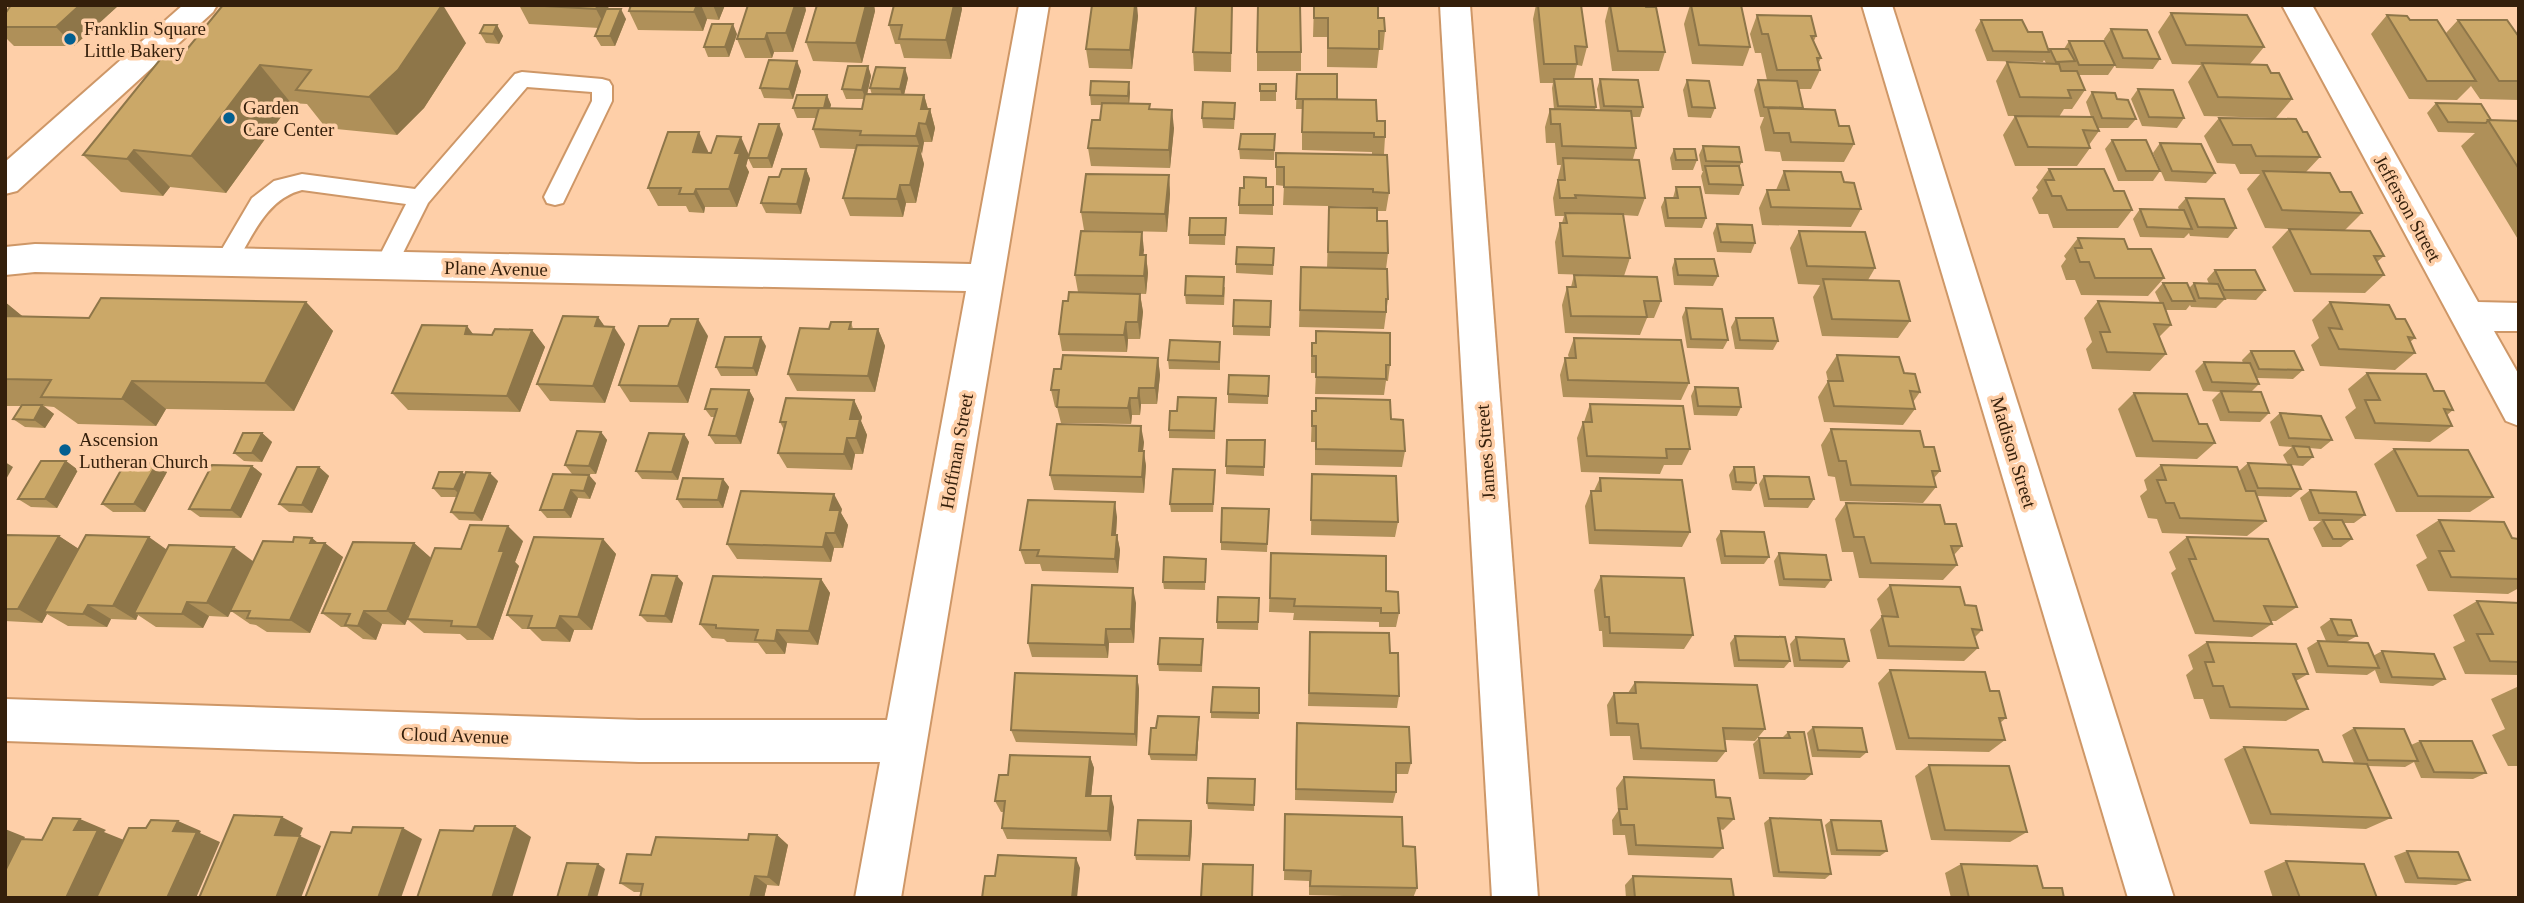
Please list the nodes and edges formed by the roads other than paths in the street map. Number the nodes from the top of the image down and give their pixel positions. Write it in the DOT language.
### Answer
graph roads {
  1 [pos="202,5"];
  2 [pos="1034,5"];
  3 [pos="1455,5"];
  4 [pos="1877,5"];
  5 [pos="2297,5"];
  6 [pos="5,182"];
  7 [pos="555,197"];
  8 [pos="420,198"];
  9 [pos="5,261"];
  10 [pos="226,261"];
  11 [pos="386,265"];
  12 [pos="986,278"];
  13 [pos="2467,316"];
  14 [pos="2519,317"];
  15 [pos="2519,410"];
  16 [pos="5,720"];
  17 [pos="905,741"];
  18 [pos="878,898"];
  19 [pos="1515,898"];
  20 [pos="2151,898"];
  1 -- 6 [label="street"];
  2 -- 12 [label="street, Hoffman Street"];
  3 -- 19 [label="street, James Street"];
  4 -- 20 [label="street, Madison Street"];
  5 -- 13 [label="street, Jefferson Street"];
  7 -- 8 [label="lane"];
  8 -- 10 [label="lane"];
  8 -- 11 [label="lane"];
  9 -- 10 [label="street, Plane Avenue"];
  10 -- 11 [label="street, Plane Avenue"];
  11 -- 12 [label="street, Plane Avenue"];
  12 -- 17 [label="street, Hoffman Street"];
  13 -- 14 [label="street"];
  13 -- 15 [label="street, Jefferson Street"];
  16 -- 17 [label="street, Cloud Avenue"];
  17 -- 18 [label="street, Hoffman Street"];
}
